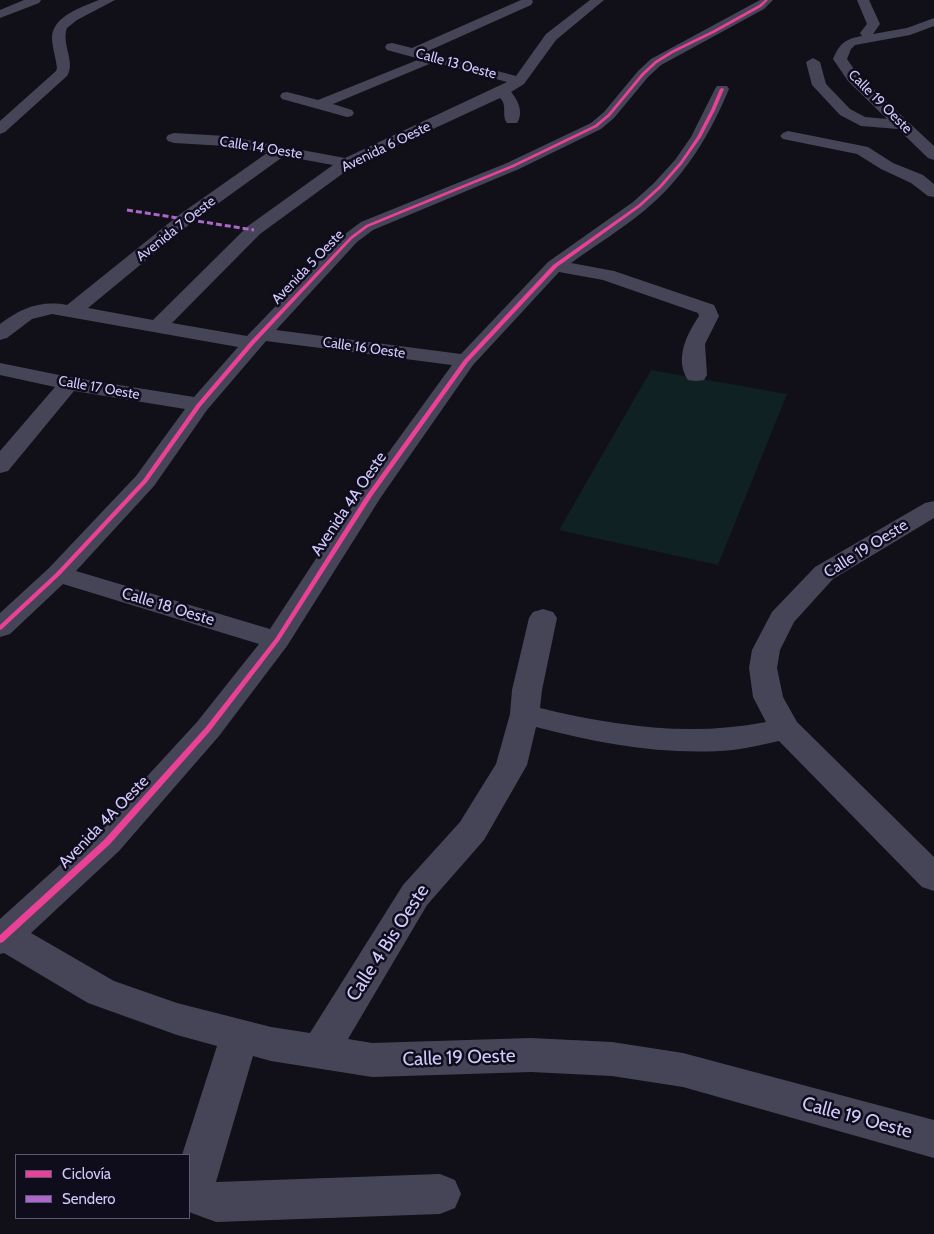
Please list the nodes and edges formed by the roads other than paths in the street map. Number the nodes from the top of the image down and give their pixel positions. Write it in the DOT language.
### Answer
graph roads {
  1 [pos="35,0"];
  2 [pos="109,0"];
  3 [pos="598,0"];
  4 [pos="767,0"];
  5 [pos="863,0"];
  6 [pos="527,2"];
  7 [pos="0,14"];
  8 [pos="934,22"];
  9 [pos="869,38"];
  10 [pos="392,48"];
  11 [pos="414,52"];
  12 [pos="433,58"];
  13 [pos="813,62"];
  14 [pos="375,67"];
  15 [pos="398,72"];
  16 [pos="346,79"];
  17 [pos="519,81"];
  18 [pos="368,84"];
  19 [pos="722,89"];
  20 [pos="501,92"];
  21 [pos="287,96"];
  22 [pos="319,105"];
  23 [pos="347,113"];
  24 [pos="512,120"];
  25 [pos="903,125"];
  26 [pos="0,129"];
  27 [pos="788,136"];
  28 [pos="174,138"];
  29 [pos="282,150"];
  30 [pos="934,155"];
  31 [pos="346,163"];
  32 [pos="934,192"];
  33 [pos="555,266"];
  34 [pos="72,311"];
  35 [pos="157,327"];
  36 [pos="0,334"];
  37 [pos="257,339"];
  38 [pos="466,361"];
  39 [pos="0,369"];
  40 [pos="696,375"];
  41 [pos="69,384"];
  42 [pos="199,405"];
  43 [pos="0,466"];
  44 [pos="934,508"];
  45 [pos="58,574"];
  46 [pos="6,616"];
  47 [pos="543,618"];
  48 [pos="277,640"];
  49 [pos="524,714"];
  50 [pos="784,729"];
  51 [pos="934,878"];
  52 [pos="2,936"];
  53 [pos="240,1036"];
  54 [pos="320,1052"];
  55 [pos="934,1139"];
  56 [pos="440,1194"];
  1 -- 7 [label="street"];
  2 -- 26 [label="street"];
  3 -- 17 [label="street, Avenida 6 Oeste"];
  4 -- 37 [label="street, Avenida 5 Oeste"];
  5 -- 9 [label="street"];
  6 -- 11 [label="street"];
  8 -- 9 [label="street, Calle 19 Oeste"];
  9 -- 25 [label="street, Calle 19 Oeste"];
  10 -- 11 [label="street, Calle 13 Oeste"];
  11 -- 12 [label="street, Calle 13 Oeste"];
  12 -- 15 [label="street"];
  12 -- 17 [label="street, Calle 13 Oeste"];
  13 -- 25 [label="street"];
  14 -- 15 [label="street"];
  15 -- 18 [label="street"];
  16 -- 18 [label="street"];
  17 -- 20 [label="street, Avenida 6 Oeste"];
  18 -- 22 [label="street"];
  19 -- 33 [label="street, Avenida 4A Oeste"];
  20 -- 24 [label="street"];
  20 -- 31 [label="street, Avenida 6 Oeste"];
  21 -- 22 [label="street"];
  22 -- 23 [label="street"];
  25 -- 30 [label="street, Calle 19 Oeste"];
  27 -- 32 [label="street"];
  28 -- 29 [label="street, Calle 14 Oeste"];
  29 -- 31 [label="street, Calle 14 Oeste"];
  29 -- 34 [label="street, Avenida 7 Oeste"];
  31 -- 35 [label="street, Avenida 6 Oeste"];
  33 -- 38 [label="street, Avenida 4A Oeste"];
  33 -- 40 [label="street"];
  34 -- 35 [label="street, Calle 16 Oeste"];
  34 -- 36 [label="street, Calle 16 Oeste"];
  35 -- 37 [label="street, Calle 16 Oeste"];
  37 -- 38 [label="street, Calle 16 Oeste"];
  37 -- 42 [label="street, Avenida 5 Oeste"];
  38 -- 48 [label="street, Avenida 4A Oeste"];
  39 -- 41 [label="street, Calle 17 Oeste"];
  41 -- 42 [label="street, Calle 17 Oeste"];
  41 -- 43 [label="street"];
  42 -- 45 [label="street, Avenida 5 Oeste"];
  44 -- 50 [label="street, Calle 19 Oeste"];
  45 -- 46 [label="street, Avenida 5 Oeste"];
  45 -- 48 [label="street, Calle 18 Oeste"];
  47 -- 49 [label="street, Calle 4 Bis Oeste"];
  48 -- 52 [label="street, Avenida 4A Oeste"];
  49 -- 50 [label="street"];
  49 -- 54 [label="street, Calle 4 Bis Oeste"];
  50 -- 51 [label="street, Calle 19 Oeste"];
  52 -- 53 [label="street, Calle 19 Oeste"];
  53 -- 54 [label="street, Calle 19 Oeste"];
  53 -- 56 [label="street"];
  54 -- 55 [label="street, Calle 19 Oeste"];
}
